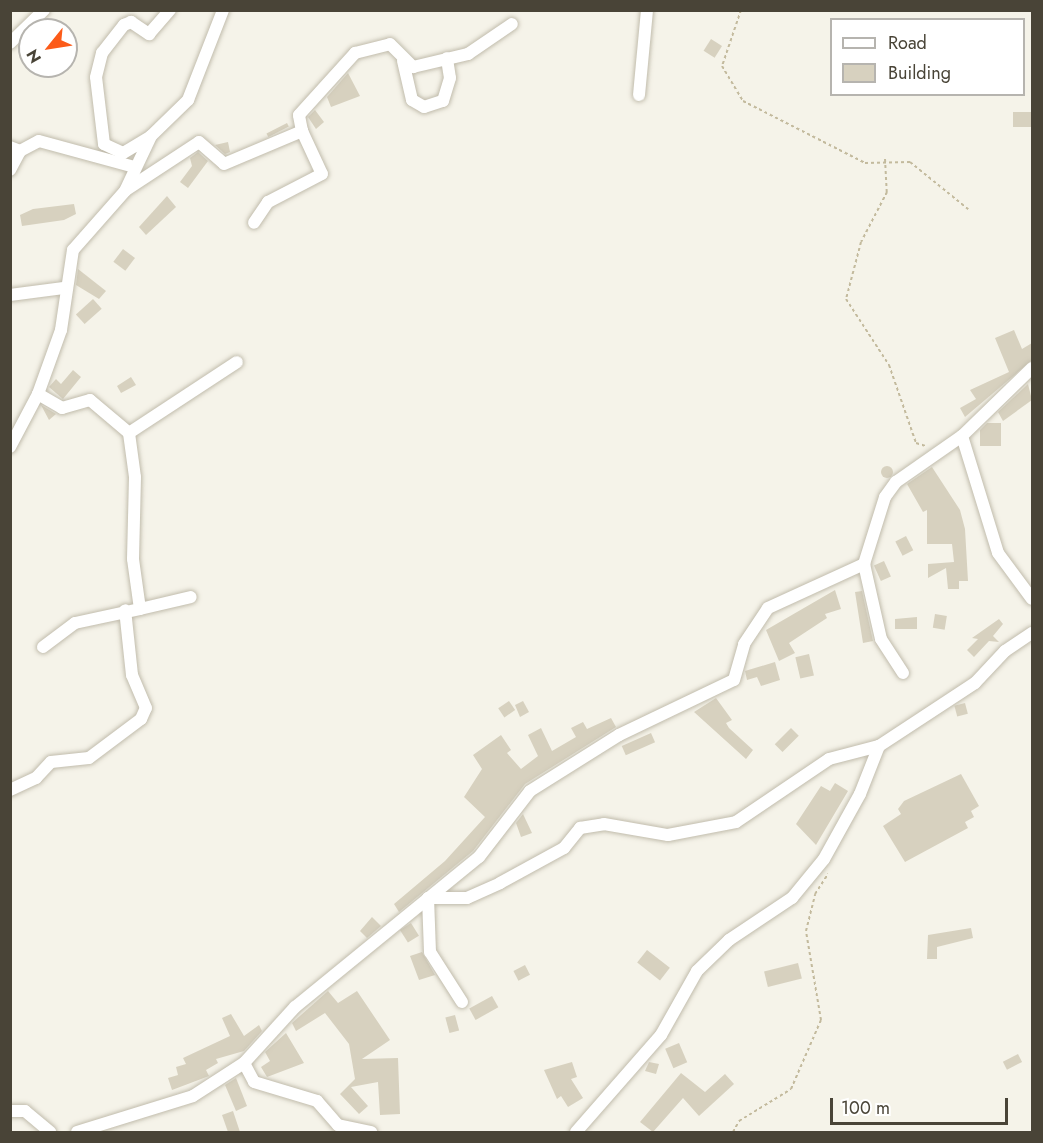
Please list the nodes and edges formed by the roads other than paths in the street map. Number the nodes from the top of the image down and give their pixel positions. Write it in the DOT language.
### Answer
graph roads {
  1 [pos="44,10"];
  2 [pos="170,10"];
  3 [pos="223,10"];
  4 [pos="647,10"];
  5 [pos="512,24"];
  6 [pos="10,43"];
  7 [pos="447,58"];
  8 [pos="403,61"];
  9 [pos="639,95"];
  10 [pos="302,131"];
  11 [pos="151,136"];
  12 [pos="15,149"];
  13 [pos="135,167"];
  14 [pos="10,170"];
  15 [pos="125,191"];
  16 [pos="254,222"];
  17 [pos="64,288"];
  18 [pos="10,296"];
  19 [pos="237,362"];
  20 [pos="1032,368"];
  21 [pos="38,394"];
  22 [pos="129,433"];
  23 [pos="962,436"];
  24 [pos="10,447"];
  25 [pos="864,564"];
  26 [pos="191,597"];
  27 [pos="1032,599"];
  28 [pos="140,609"];
  29 [pos="125,610"];
  30 [pos="1032,633"];
  31 [pos="43,647"];
  32 [pos="903,673"];
  33 [pos="879,746"];
  34 [pos="10,790"];
  35 [pos="428,898"];
  36 [pos="462,1002"];
  37 [pos="244,1062"];
  38 [pos="10,1111"];
  39 [pos="50,1132"];
  40 [pos="77,1132"];
  41 [pos="370,1132"];
  42 [pos="576,1132"];
  1 -- 6 [label="street"];
  2 -- 11 [label="street"];
  3 -- 11 [label="street"];
  4 -- 9 [label="street"];
  5 -- 7 [label="street"];
  7 -- 8 [label="street"];
  7 -- 8 [label="street"];
  8 -- 10 [label="street"];
  10 -- 15 [label="street"];
  10 -- 16 [label="street"];
  11 -- 13 [label="street"];
  12 -- 13 [label="street"];
  12 -- 14 [label="street"];
  13 -- 15 [label="street"];
  15 -- 17 [label="street"];
  17 -- 18 [label="street"];
  17 -- 21 [label="street"];
  19 -- 22 [label="street"];
  20 -- 23 [label="street"];
  21 -- 22 [label="street"];
  21 -- 24 [label="street"];
  22 -- 28 [label="street"];
  23 -- 25 [label="street"];
  23 -- 27 [label="street"];
  25 -- 32 [label="street"];
  25 -- 35 [label="street"];
  26 -- 28 [label="street"];
  28 -- 29 [label="street"];
  29 -- 31 [label="street"];
  29 -- 34 [label="street"];
  30 -- 33 [label="street"];
  33 -- 35 [label="street"];
  33 -- 42 [label="street"];
  35 -- 36 [label="street"];
  35 -- 37 [label="street"];
  37 -- 40 [label="street"];
  37 -- 41 [label="street"];
  38 -- 39 [label="street"];
}
